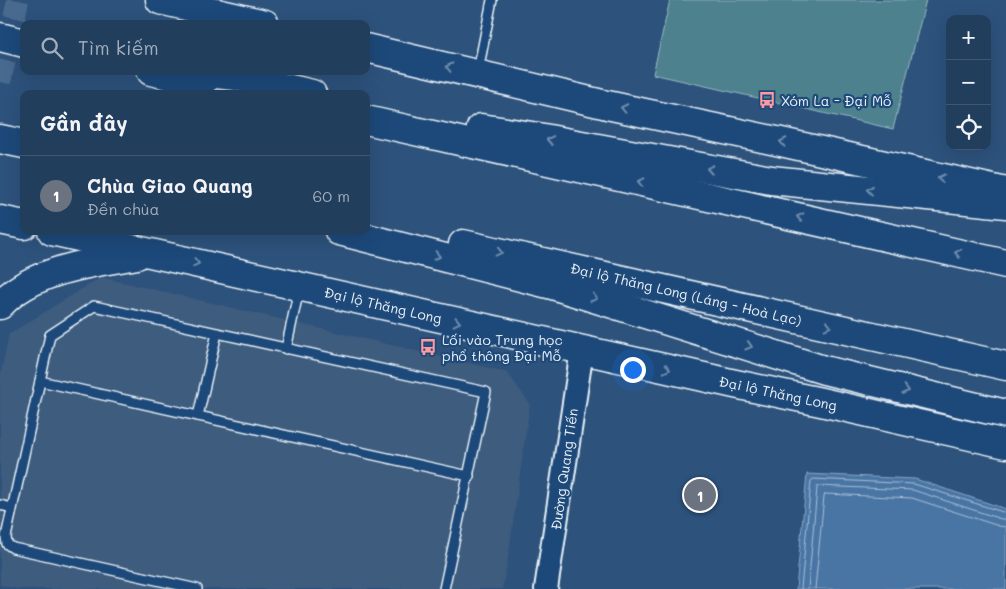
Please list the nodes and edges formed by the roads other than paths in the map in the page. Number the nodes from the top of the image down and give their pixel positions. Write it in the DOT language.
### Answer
graph roads {
  1 [pos="160,0"];
  2 [pos="492,0"];
  3 [pos="187,3"];
  4 [pos="250,20"];
  5 [pos="0,37"];
  6 [pos="20,42"];
  7 [pos="370,49"];
  8 [pos="477,74"];
  9 [pos="168,75"];
  10 [pos="225,75"];
  11 [pos="234,90"];
  12 [pos="295,90"];
  13 [pos="370,107"];
  14 [pos="370,121"];
  15 [pos="0,139"];
  16 [pos="20,143"];
  17 [pos="1006,192"];
  18 [pos="1006,204"];
  19 [pos="0,220"];
  20 [pos="370,223"];
  21 [pos="20,224"];
  22 [pos="70,235"];
  23 [pos="355,235"];
  24 [pos="149,253"];
  25 [pos="1006,264"];
  26 [pos="300,287"];
  27 [pos="0,304"];
  28 [pos="217,333"];
  29 [pos="286,349"];
  30 [pos="582,350"];
  31 [pos="1006,366"];
  32 [pos="40,381"];
  33 [pos="821,402"];
  34 [pos="198,416"];
  35 [pos="1006,416"];
  36 [pos="1006,444"];
  37 [pos="469,476"];
  38 [pos="0,505"];
  39 [pos="12,508"];
  40 [pos="196,589"];
  41 [pos="444,589"];
  42 [pos="546,589"];
  1 -- 3 [label="main road"];
  2 -- 8 [label="lane"];
  3 -- 4 [label="main road"];
  5 -- 6 [label="main road"];
  8 -- 7 [label="main road, one-way"];
  17 -- 8 [label="main road, one-way"];
  9 -- 11 [label="main road"];
  10 -- 12 [label="main road"];
  18 -- 13 [label="main road, one-way"];
  25 -- 14 [label="main road, one-way"];
  15 -- 16 [label="main road"];
  19 -- 21 [label="main road"];
  20 -- 31 [label="main road, Đại lộ Thăng Long (Láng - Hoà Lạc), one-way"];
  22 -- 24 [label="main road, Đại lộ Thăng Long"];
  23 -- 35 [label="main road, one-way"];
  24 -- 26 [label="main road, Đại lộ Thăng Long, one-way"];
  24 -- 27 [label="main road"];
  26 -- 29 [label="lane"];
  26 -- 30 [label="main road, Đại lộ Thăng Long, one-way"];
  28 -- 29 [label="lane"];
  28 -- 32 [label="lane"];
  28 -- 34 [label="lane"];
  29 -- 37 [label="lane"];
  30 -- 33 [label="main road, Đại lộ Thăng Long, one-way"];
  30 -- 42 [label="street, Đường Quang Tiến"];
  32 -- 34 [label="lane"];
  32 -- 39 [label="lane"];
  33 -- 35 [label="main road"];
  33 -- 36 [label="main road, Đại lộ Thăng Long"];
  34 -- 37 [label="lane"];
  37 -- 41 [label="lane"];
  38 -- 39 [label="lane"];
  39 -- 40 [label="lane"];
}
